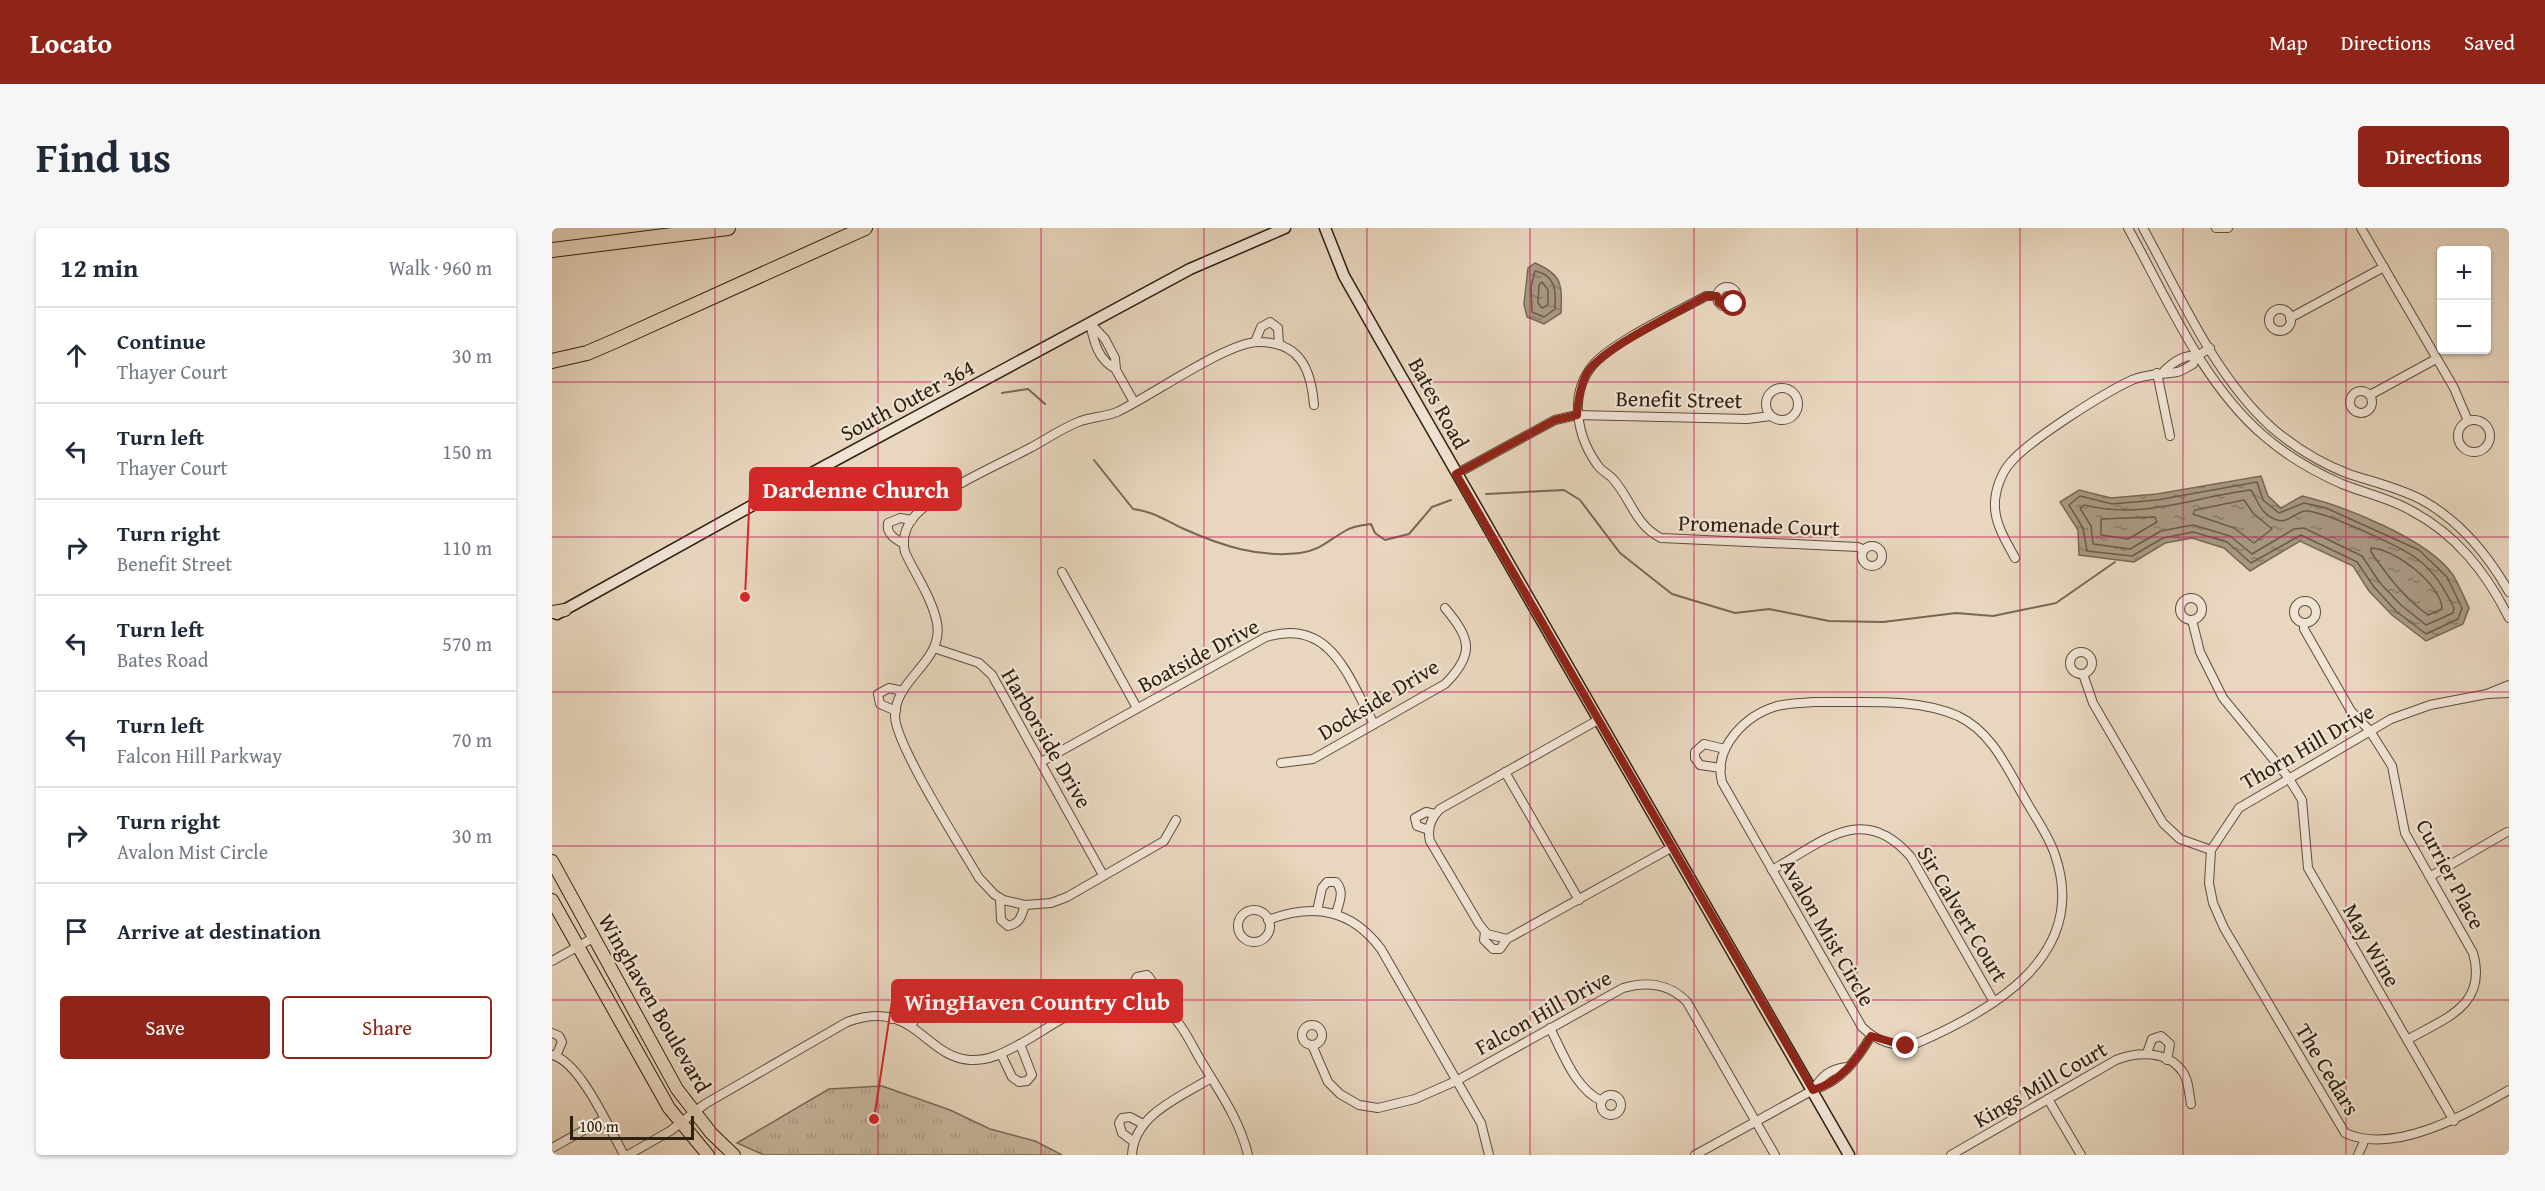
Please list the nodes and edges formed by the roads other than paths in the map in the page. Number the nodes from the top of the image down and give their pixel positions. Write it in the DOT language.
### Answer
graph roads {
  1 [pos="728,228"];
  2 [pos="865,228"];
  3 [pos="1285,228"];
  4 [pos="1325,228"];
  5 [pos="2128,228"];
  6 [pos="2143,228"];
  7 [pos="2216,228"];
  8 [pos="2228,228"];
  9 [pos="2361,228"];
  10 [pos="552,250"];
  11 [pos="2384,267"];
  12 [pos="1717,296"];
  13 [pos="2290,318"];
  14 [pos="1090,323"];
  15 [pos="1255,342"];
  16 [pos="1279,345"];
  17 [pos="2210,348"];
  18 [pos="2198,356"];
  19 [pos="2436,359"];
  20 [pos="552,361"];
  21 [pos="2160,372"];
  22 [pos="2370,395"];
  23 [pos="1134,402"];
  24 [pos="1314,405"];
  25 [pos="1577,415"];
  26 [pos="1771,416"];
  27 [pos="2468,421"];
  28 [pos="2170,436"];
  29 [pos="1456,474"];
  30 [pos="912,520"];
  31 [pos="904,544"];
  32 [pos="1864,550"];
  33 [pos="2015,558"];
  34 [pos="1062,572"];
  35 [pos="2509,592"];
  36 [pos="1445,608"];
  37 [pos="558,611"];
  38 [pos="552,618"];
  39 [pos="2509,618"];
  40 [pos="2192,620"];
  41 [pos="2304,623"];
  42 [pos="934,648"];
  43 [pos="2083,674"];
  44 [pos="2509,685"];
  45 [pos="903,691"];
  46 [pos="2487,693"];
  47 [pos="2509,693"];
  48 [pos="1137,708"];
  49 [pos="896,711"];
  50 [pos="1598,720"];
  51 [pos="1374,724"];
  52 [pos="2370,730"];
  53 [pos="1725,749"];
  54 [pos="1041,762"];
  55 [pos="1281,763"];
  56 [pos="1721,768"];
  57 [pos="1505,772"];
  58 [pos="2288,777"];
  59 [pos="1435,814"];
  60 [pos="1176,820"];
  61 [pos="1429,830"];
  62 [pos="2507,832"];
  63 [pos="1671,848"];
  64 [pos="2211,850"];
  65 [pos="552,861"];
  66 [pos="1772,870"];
  67 [pos="1103,875"];
  68 [pos="2431,876"];
  69 [pos="1000,898"];
  70 [pos="552,900"];
  71 [pos="1579,900"];
  72 [pos="1024,905"];
  73 [pos="1317,911"];
  74 [pos="1336,914"];
  75 [pos="1268,920"];
  76 [pos="1485,932"];
  77 [pos="593,938"];
  78 [pos="1508,939"];
  79 [pos="578,946"];
  80 [pos="552,961"];
  81 [pos="1128,994"];
  82 [pos="1151,999"];
  83 [pos="1994,1002"];
  84 [pos="892,1019"];
  85 [pos="912,1026"];
  86 [pos="1550,1028"];
  87 [pos="552,1033"];
  88 [pos="1871,1036"];
  89 [pos="2407,1040"];
  90 [pos="1020,1044"];
  91 [pos="1312,1045"];
  92 [pos="2147,1053"];
  93 [pos="1001,1054"];
  94 [pos="554,1055"];
  95 [pos="2167,1060"];
  96 [pos="1211,1078"];
  97 [pos="1456,1081"];
  98 [pos="1813,1090"];
  99 [pos="2509,1090"];
  100 [pos="2048,1099"];
  101 [pos="1602,1101"];
  102 [pos="2191,1104"];
  103 [pos="694,1113"];
  104 [pos="604,1119"];
  105 [pos="1755,1121"];
  106 [pos="2454,1122"];
  107 [pos="680,1124"];
  108 [pos="1143,1124"];
  109 [pos="2424,1140"];
  110 [pos="1134,1142"];
  111 [pos="2363,1144"];
  112 [pos="552,1148"];
  113 [pos="2380,1150"];
  114 [pos="626,1155"];
  115 [pos="708,1155"];
  116 [pos="734,1155"];
  117 [pos="1132,1155"];
  118 [pos="1248,1155"];
  119 [pos="1489,1155"];
  120 [pos="1695,1155"];
  121 [pos="1775,1155"];
  122 [pos="1849,1155"];
  123 [pos="1951,1155"];
  124 [pos="2081,1155"];
  125 [pos="2358,1155"];
  1 -- 10 [label="highway"];
  2 -- 20 [label="highway"];
  3 -- 14 [label="street, South Outer 364"];
  4 -- 29 [label="street, Bates Road"];
  5 -- 18 [label="street"];
  6 -- 17 [label="street"];
  7 -- 8 [label="street"];
  9 -- 11 [label="street"];
  11 -- 13 [label="street"];
  11 -- 19 [label="street"];
  12 -- 25 [label="street"];
  14 -- 23 [label="street"];
  14 -- 37 [label="street, South Outer 364"];
  15 -- 16 [label="street"];
  15 -- 16 [label="street"];
  15 -- 23 [label="street"];
  16 -- 24 [label="street"];
  17 -- 18 [label="street"];
  17 -- 35 [label="street"];
  18 -- 21 [label="street"];
  18 -- 39 [label="street"];
  19 -- 22 [label="street"];
  19 -- 27 [label="street"];
  21 -- 28 [label="street"];
  21 -- 33 [label="street"];
  23 -- 30 [label="street"];
  25 -- 26 [label="street, Benefit Street"];
  25 -- 29 [label="street, Benefit Street"];
  25 -- 32 [label="street, Promenade Court"];
  26 -- 26 [label="street, Benefit Street"];
  27 -- 27 [label="street"];
  29 -- 50 [label="street, Bates Road"];
  30 -- 31 [label="street"];
  30 -- 31 [label="street"];
  31 -- 42 [label="street"];
  34 -- 48 [label="street"];
  36 -- 51 [label="street, Dockside Drive"];
  37 -- 38 [label="street, South Outer 364"];
  40 -- 58 [label="street, May Wine"];
  41 -- 52 [label="street, Currier Place"];
  42 -- 45 [label="street"];
  42 -- 54 [label="street, Harborside Drive"];
  43 -- 64 [label="street"];
  44 -- 46 [label="street, Thorn Hill Drive"];
  45 -- 49 [label="street"];
  45 -- 49 [label="street"];
  46 -- 47 [label="street, Thorn Hill Drive"];
  46 -- 52 [label="street, Thorn Hill Drive"];
  48 -- 51 [label="street, Boatside Drive"];
  48 -- 54 [label="street, Boatside Drive"];
  49 -- 69 [label="street"];
  50 -- 57 [label="street"];
  50 -- 63 [label="street, Bates Road"];
  51 -- 55 [label="street, Dockside Drive"];
  52 -- 58 [label="street, Thorn Hill Drive"];
  52 -- 68 [label="street, Currier Place"];
  53 -- 56 [label="street, Avalon Mist Circle"];
  53 -- 56 [label="street"];
  53 -- 83 [label="street, Avalon Mist Circle"];
  54 -- 67 [label="street, Harborside Drive"];
  56 -- 66 [label="street, Avalon Mist Circle"];
  57 -- 59 [label="street"];
  57 -- 71 [label="street"];
  58 -- 64 [label="street, Thorn Hill Drive"];
  58 -- 89 [label="street, May Wine"];
  59 -- 61 [label="street"];
  59 -- 61 [label="street"];
  60 -- 67 [label="street"];
  61 -- 76 [label="street"];
  62 -- 68 [label="street"];
  63 -- 71 [label="street"];
  63 -- 98 [label="street, Bates Road"];
  64 -- 111 [label="street, The Cedars"];
  65 -- 77 [label="main road, Winghaven Boulevard"];
  66 -- 83 [label="street, Sir Calvert Court"];
  66 -- 88 [label="street, Avalon Mist Circle"];
  67 -- 72 [label="street"];
  68 -- 89 [label="street, Currier Place"];
  69 -- 72 [label="street"];
  69 -- 72 [label="street"];
  70 -- 79 [label="main road, Winghaven Boulevard"];
  71 -- 78 [label="street"];
  73 -- 74 [label="street"];
  73 -- 74 [label="street"];
  73 -- 75 [label="street"];
  74 -- 97 [label="street"];
  75 -- 75 [label="street"];
  76 -- 78 [label="street"];
  76 -- 78 [label="street"];
  77 -- 79 [label="street"];
  77 -- 103 [label="main road, Winghaven Boulevard"];
  79 -- 80 [label="street"];
  79 -- 107 [label="main road, Winghaven Boulevard"];
  81 -- 82 [label="street"];
  81 -- 82 [label="street"];
  81 -- 90 [label="street"];
  82 -- 96 [label="street"];
  83 -- 88 [label="street, Avalon Mist Circle"];
  84 -- 85 [label="street"];
  84 -- 85 [label="street"];
  84 -- 103 [label="street"];
  85 -- 93 [label="street"];
  86 -- 97 [label="street, Falcon Hill Drive"];
  86 -- 101 [label="street"];
  86 -- 105 [label="street, Falcon Hill Drive"];
  87 -- 94 [label="street"];
  88 -- 98 [label="street"];
  89 -- 106 [label="street, May Wine"];
  90 -- 93 [label="street"];
  90 -- 93 [label="street"];
  91 -- 97 [label="street, Falcon Hill Drive"];
  92 -- 95 [label="street"];
  92 -- 95 [label="street"];
  92 -- 100 [label="street, Kings Mill Court"];
  94 -- 104 [label="street"];
  95 -- 102 [label="street"];
  96 -- 108 [label="street"];
  96 -- 118 [label="street"];
  97 -- 119 [label="street"];
  98 -- 105 [label="street"];
  98 -- 122 [label="street, Bates Road"];
  99 -- 106 [label="street"];
  100 -- 123 [label="street, Kings Mill Court"];
  100 -- 124 [label="street"];
  103 -- 107 [label="street"];
  103 -- 116 [label="main road, Winghaven Boulevard"];
  104 -- 112 [label="street"];
  104 -- 114 [label="street"];
  105 -- 120 [label="street"];
  105 -- 121 [label="street, Falcon Hill Drive"];
  106 -- 109 [label="street"];
  107 -- 114 [label="street"];
  107 -- 115 [label="main road, Winghaven Boulevard"];
  108 -- 110 [label="street"];
  108 -- 110 [label="street"];
  110 -- 117 [label="street"];
  111 -- 113 [label="street, The Cedars"];
  111 -- 125 [label="street"];
}
